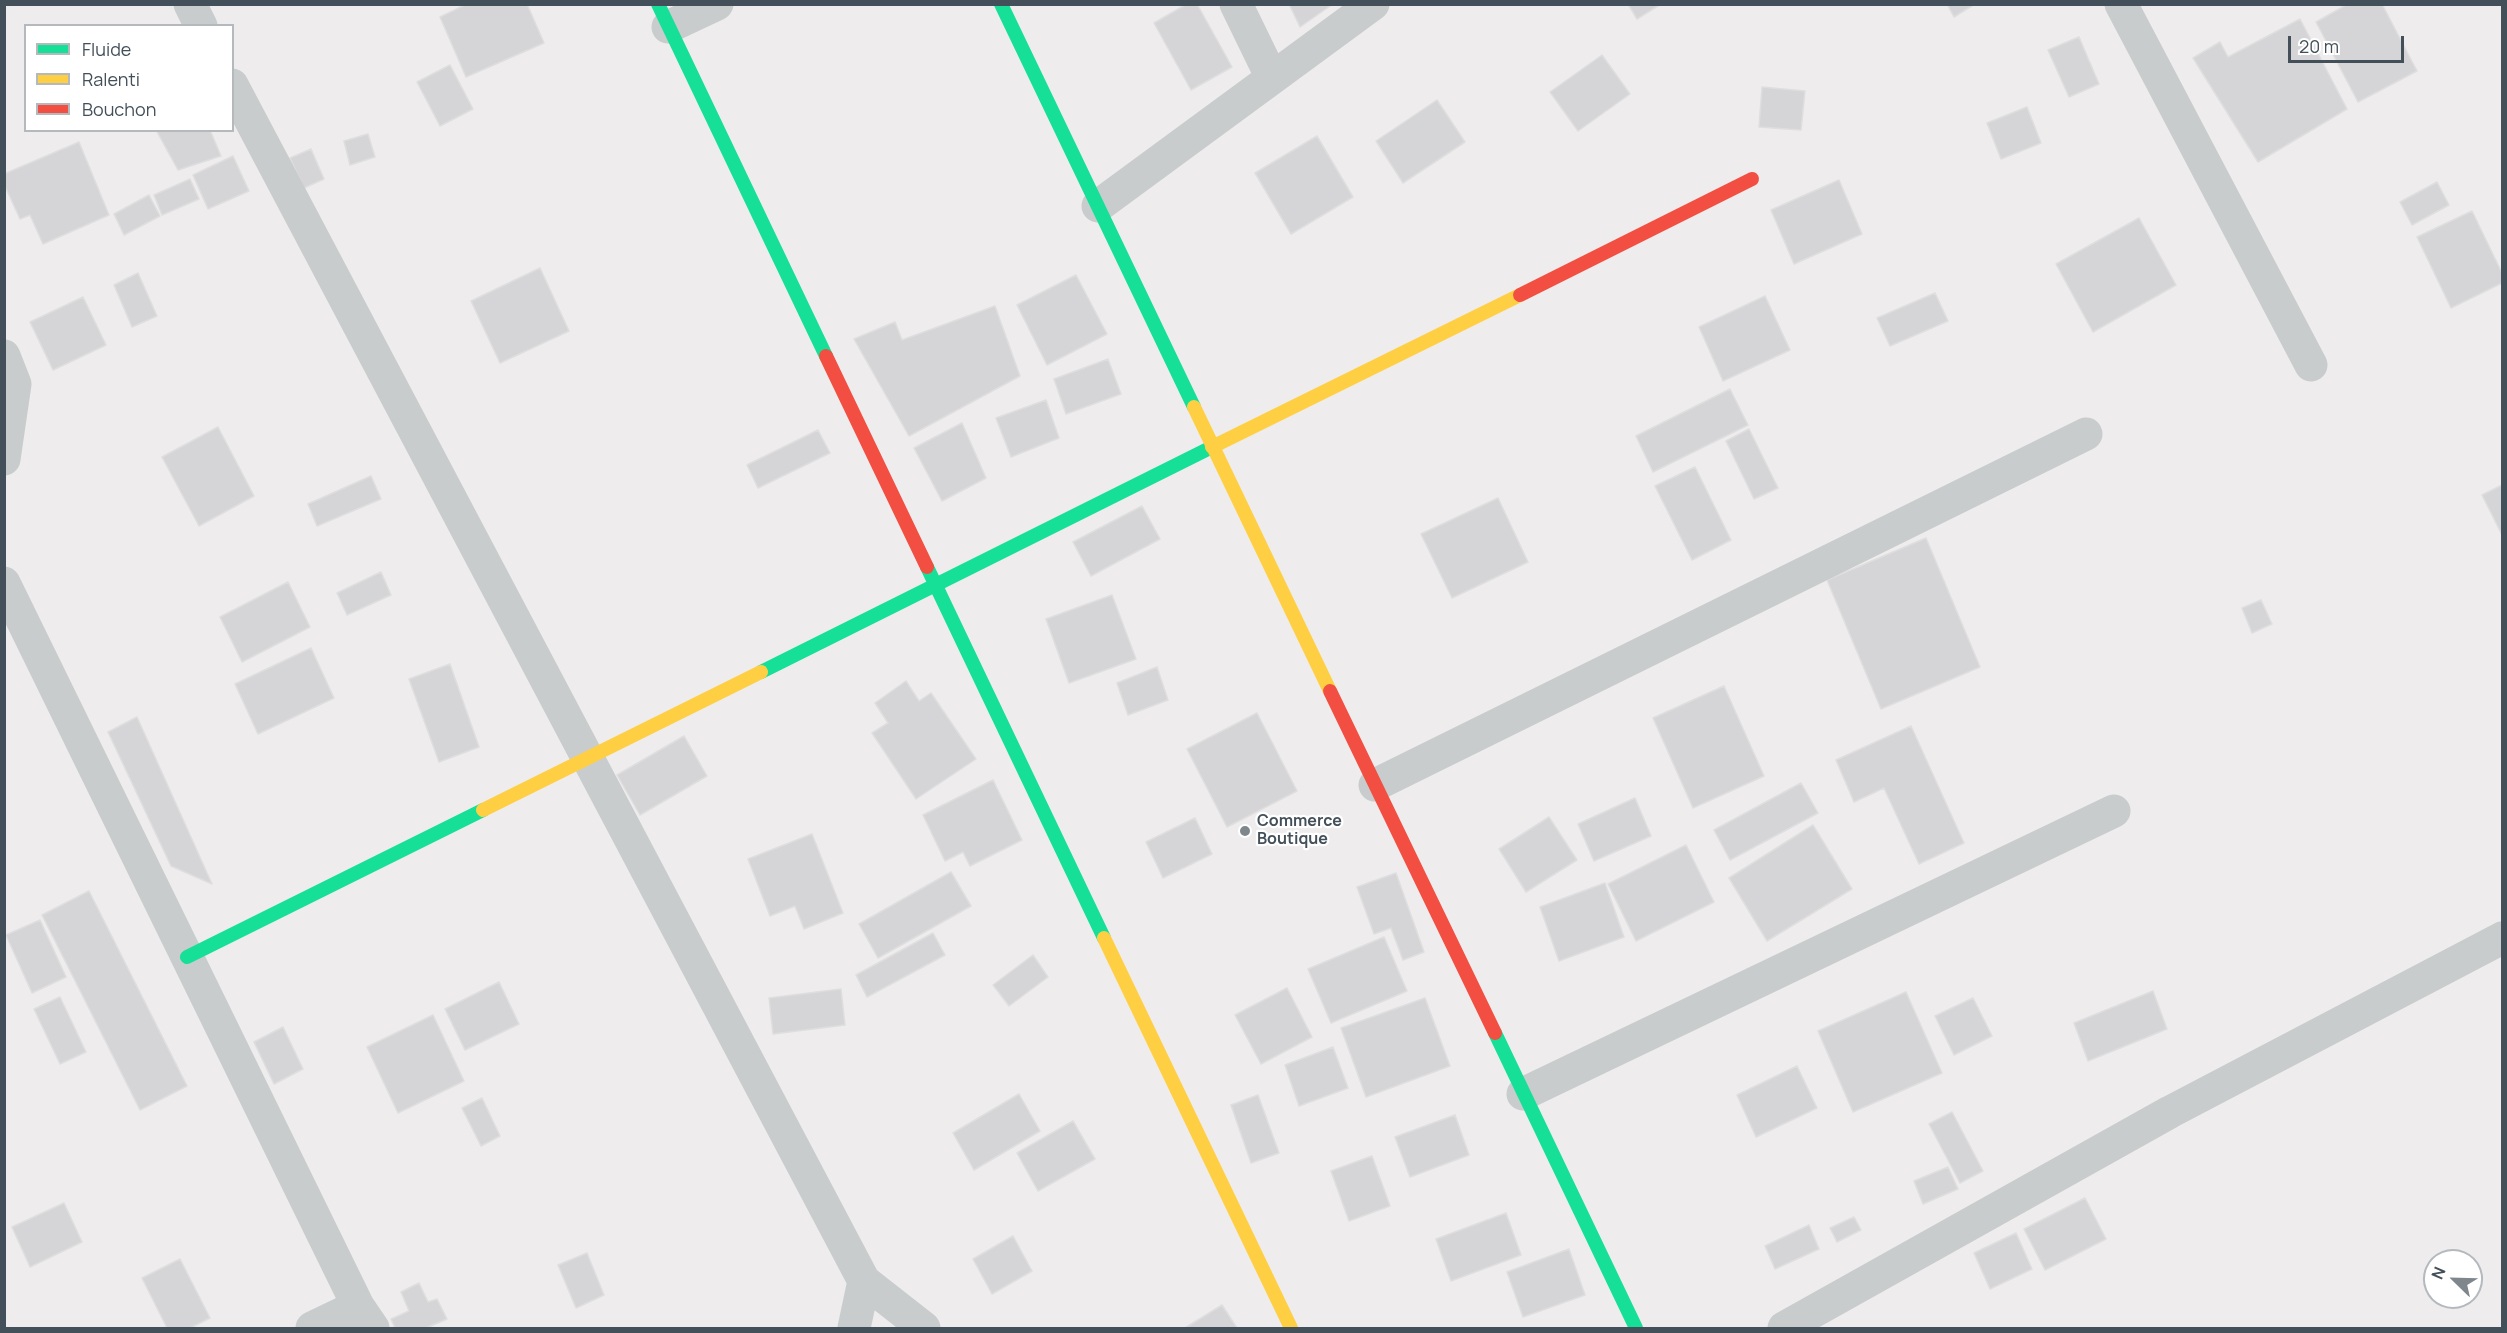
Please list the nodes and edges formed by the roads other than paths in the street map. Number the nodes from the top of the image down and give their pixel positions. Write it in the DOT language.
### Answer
graph roads {
  1 [pos="190,4"];
  2 [pos="717,4"];
  3 [pos="1001,4"];
  4 [pos="1236,4"];
  5 [pos="1373,4"];
  6 [pos="2121,4"];
  7 [pos="663,16"];
  8 [pos="200,24"];
  9 [pos="1272,78"];
  10 [pos="234,89"];
  11 [pos="1752,179"];
  12 [pos="1098,206"];
  13 [pos="4,357"];
  14 [pos="2311,365"];
  15 [pos="2086,435"];
  16 [pos="1213,448"];
  17 [pos="4,459"];
  18 [pos="4,582"];
  19 [pos="936,585"];
  20 [pos="588,758"];
  21 [pos="1375,785"];
  22 [pos="2114,811"];
  23 [pos="2502,938"];
  24 [pos="187,957"];
  25 [pos="1523,1094"];
  26 [pos="864,1281"];
  27 [pos="365,1317"];
  28 [pos="312,1329"];
  29 [pos="854,1329"];
  30 [pos="924,1329"];
  31 [pos="1292,1329"];
  32 [pos="1636,1329"];
  33 [pos="1784,1329"];
  1 -- 8 [label="street"];
  2 -- 7 [label="street"];
  3 -- 12 [label="street"];
  4 -- 9 [label="street"];
  5 -- 9 [label="street"];
  6 -- 14 [label="street"];
  7 -- 19 [label="street"];
  9 -- 12 [label="street"];
  10 -- 20 [label="street"];
  11 -- 16 [label="street"];
  12 -- 16 [label="street"];
  13 -- 17 [label="street"];
  15 -- 21 [label="street"];
  16 -- 19 [label="street"];
  16 -- 21 [label="street"];
  18 -- 24 [label="street"];
  19 -- 20 [label="street"];
  19 -- 31 [label="street"];
  20 -- 24 [label="street"];
  20 -- 26 [label="street"];
  21 -- 25 [label="street"];
  22 -- 25 [label="street"];
  23 -- 33 [label="street"];
  24 -- 27 [label="street"];
  25 -- 32 [label="street"];
  26 -- 29 [label="street"];
  26 -- 30 [label="street"];
  27 -- 28 [label="street"];
}
